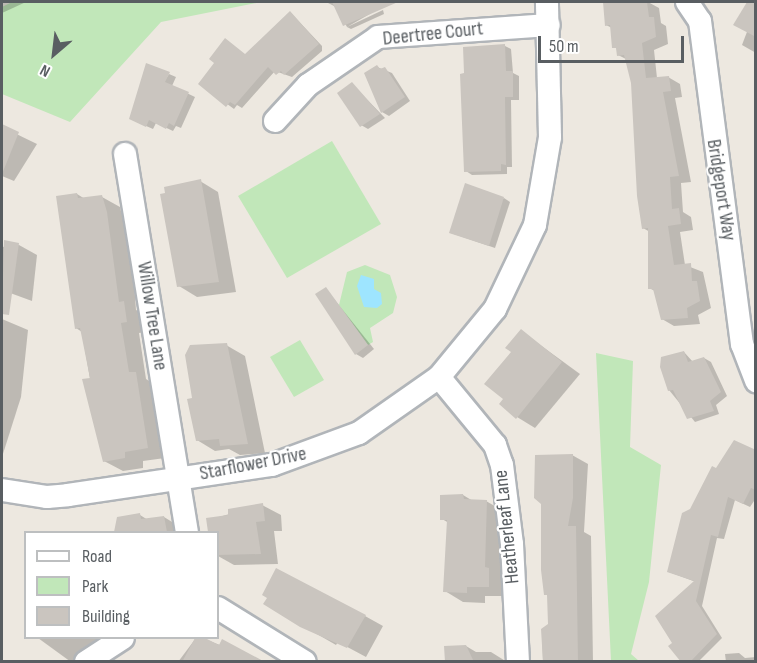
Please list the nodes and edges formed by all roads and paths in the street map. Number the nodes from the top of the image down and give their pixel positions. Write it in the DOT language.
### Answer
graph roads {
  1 [pos="548,2"];
  2 [pos="687,2"];
  3 [pos="549,25"];
  4 [pos="275,121"];
  5 [pos="125,154"];
  6 [pos="439,377"];
  7 [pos="756,381"];
  8 [pos="179,479"];
  9 [pos="2,490"];
  10 [pos="187,531"];
  11 [pos="219,609"];
  12 [pos="121,639"];
  13 [pos="86,662"];
  14 [pos="306,662"];
  15 [pos="518,662"];
  1 -- 3 [label="street, Starflower Drive"];
  2 -- 7 [label="street, Bridgeport Way"];
  3 -- 4 [label="street, Deertree Court"];
  3 -- 6 [label="street, Starflower Drive"];
  5 -- 8 [label="street, Willow Tree Lane"];
  6 -- 8 [label="street, Starflower Drive"];
  6 -- 15 [label="street, Heatherleaf Lane"];
  8 -- 9 [label="street, Starflower Drive"];
  8 -- 10 [label="street, Willow Tree Lane"];
  11 -- 14 [label="street"];
  12 -- 13 [label="street"];
}
